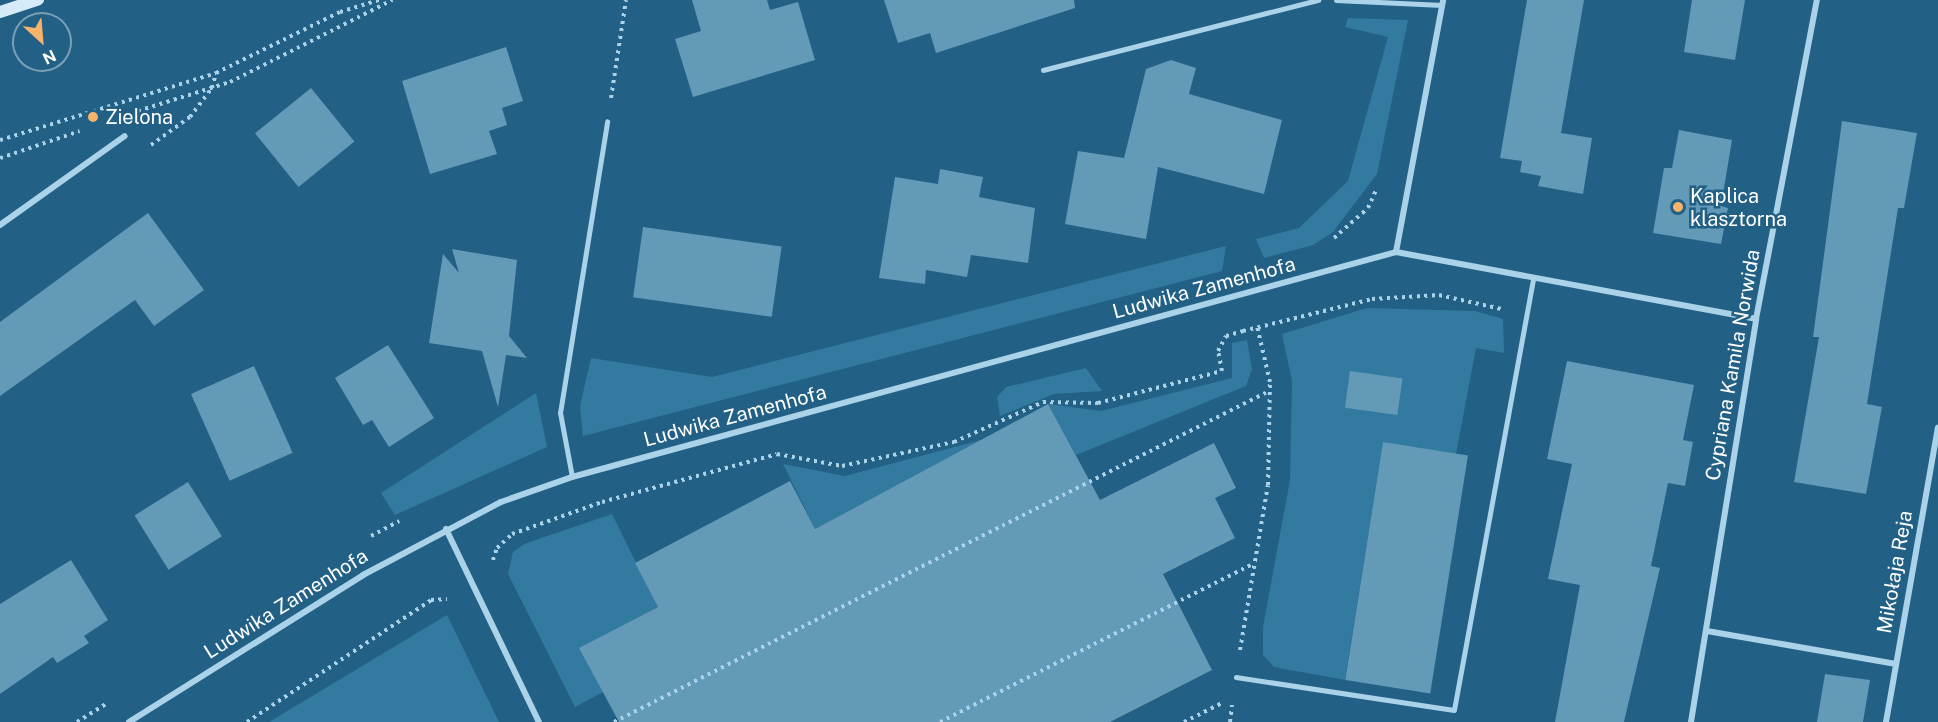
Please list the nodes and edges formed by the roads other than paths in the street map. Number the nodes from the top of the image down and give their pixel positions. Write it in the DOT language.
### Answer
graph roads {
  1 [pos="38,0"];
  2 [pos="1318,0"];
  3 [pos="1336,0"];
  4 [pos="1816,0"];
  5 [pos="1443,2"];
  6 [pos="0,12"];
  7 [pos="1043,70"];
  8 [pos="607,122"];
  9 [pos="124,136"];
  10 [pos="0,225"];
  11 [pos="1396,252"];
  12 [pos="1533,278"];
  13 [pos="1756,319"];
  14 [pos="1938,428"];
  15 [pos="572,477"];
  16 [pos="446,529"];
  17 [pos="1707,631"];
  18 [pos="1896,664"];
  19 [pos="1236,677"];
  20 [pos="129,722"];
  21 [pos="539,722"];
  22 [pos="1691,722"];
  23 [pos="1886,722"];
  1 -- 6 [label="main road"];
  2 -- 7 [label="lane"];
  3 -- 5 [label="lane"];
  4 -- 13 [label="street, Cypriana Kamila Norwida"];
  5 -- 11 [label="street"];
  8 -- 15 [label="lane"];
  9 -- 10 [label="street"];
  11 -- 12 [label="street, Ludwika Zamenhofa"];
  11 -- 15 [label="street, Ludwika Zamenhofa"];
  12 -- 13 [label="street, Ludwika Zamenhofa"];
  12 -- 19 [label="lane"];
  13 -- 17 [label="street, Cypriana Kamila Norwida"];
  14 -- 18 [label="street, Mikołaja Reja"];
  15 -- 16 [label="street, Ludwika Zamenhofa"];
  16 -- 20 [label="street, Ludwika Zamenhofa"];
  16 -- 21 [label="street"];
  17 -- 18 [label="street"];
  17 -- 22 [label="street, Cypriana Kamila Norwida"];
  18 -- 23 [label="street, Mikołaja Reja"];
}
